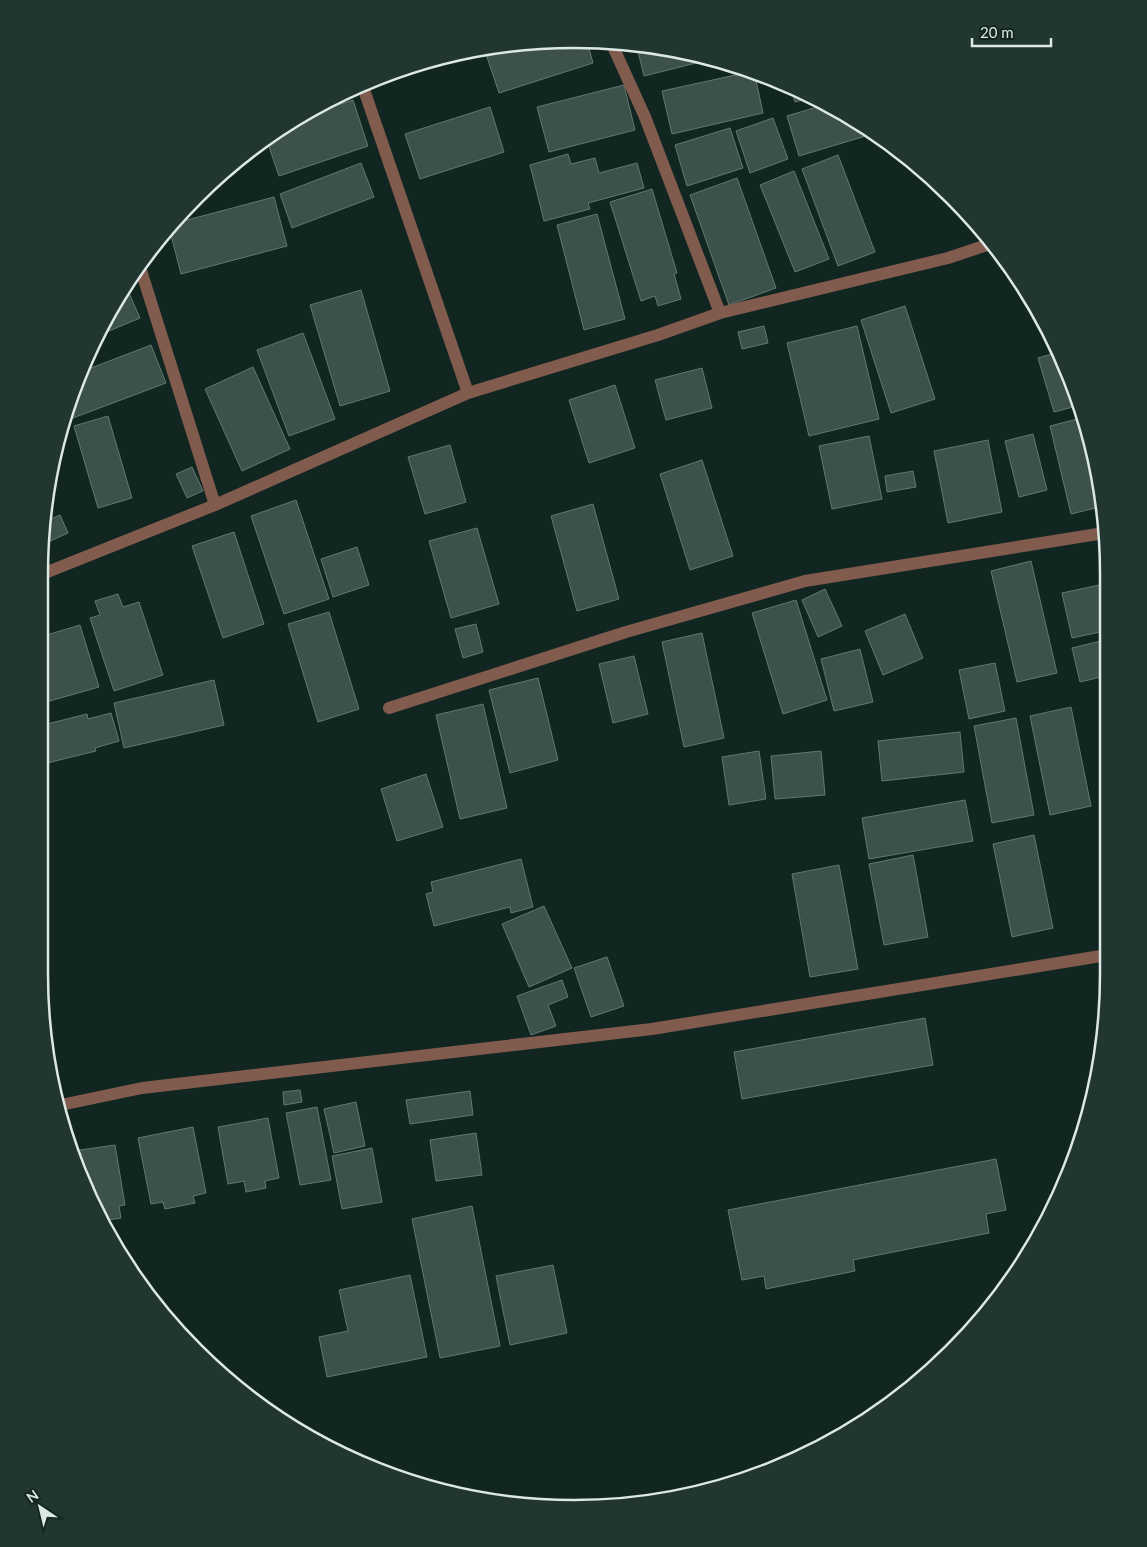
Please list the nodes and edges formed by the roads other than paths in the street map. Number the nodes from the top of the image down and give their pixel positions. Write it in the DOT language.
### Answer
graph roads {
  1 [pos="614,50"];
  2 [pos="365,91"];
  3 [pos="985,246"];
  4 [pos="142,273"];
  5 [pos="720,312"];
  6 [pos="468,393"];
  7 [pos="215,505"];
  8 [pos="1098,534"];
  9 [pos="48,572"];
  10 [pos="389,708"];
  11 [pos="1100,956"];
  12 [pos="64,1104"];
  1 -- 5 [label="street"];
  2 -- 6 [label="street"];
  3 -- 5 [label="street"];
  4 -- 7 [label="street"];
  5 -- 6 [label="street"];
  6 -- 7 [label="street"];
  7 -- 9 [label="street"];
  8 -- 10 [label="street"];
  11 -- 12 [label="street"];
}
